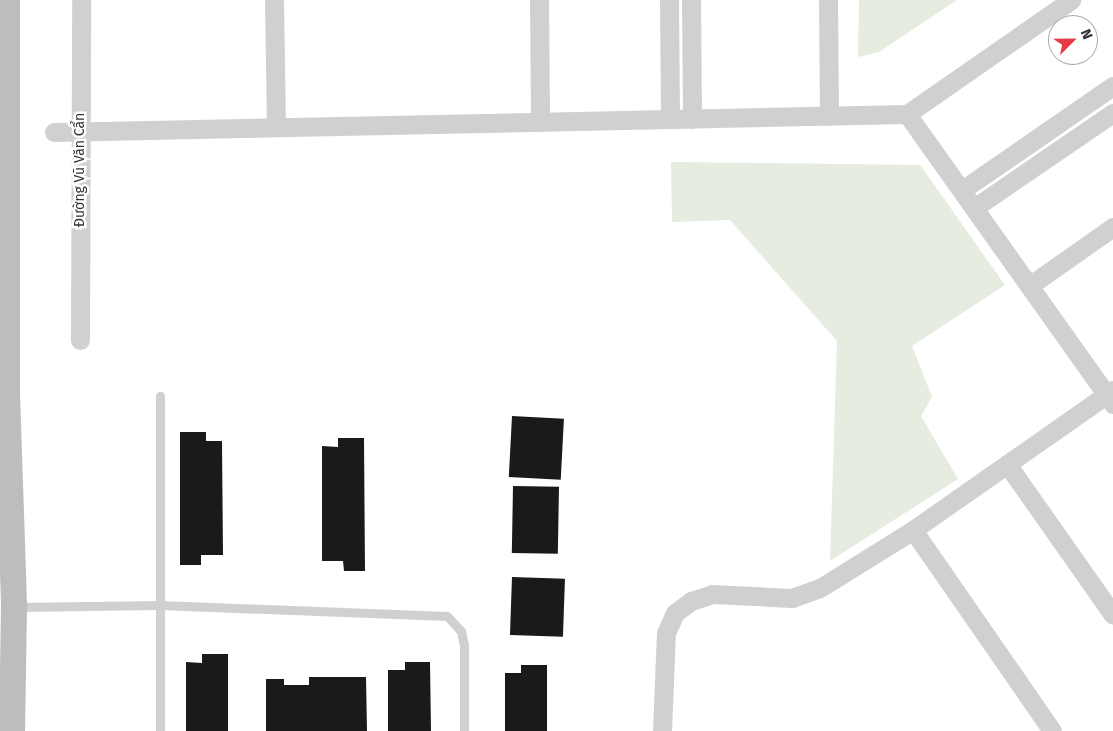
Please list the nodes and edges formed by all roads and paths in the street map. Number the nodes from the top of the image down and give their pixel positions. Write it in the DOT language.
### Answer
graph roads {
  1 [pos="7,0"];
  2 [pos="80,0"];
  3 [pos="274,0"];
  4 [pos="539,0"];
  5 [pos="669,0"];
  6 [pos="691,0"];
  7 [pos="828,0"];
  8 [pos="1071,0"];
  9 [pos="4,41"];
  10 [pos="1113,86"];
  11 [pos="1113,113"];
  12 [pos="907,114"];
  13 [pos="829,116"];
  14 [pos="670,119"];
  15 [pos="692,119"];
  16 [pos="540,122"];
  17 [pos="276,127"];
  18 [pos="54,132"];
  19 [pos="80,132"];
  20 [pos="962,190"];
  21 [pos="974,208"];
  22 [pos="1113,227"];
  23 [pos="1029,286"];
  24 [pos="80,340"];
  25 [pos="160,396"];
  26 [pos="1111,396"];
  27 [pos="4,403"];
  28 [pos="1007,464"];
  29 [pos="914,530"];
  30 [pos="160,605"];
  31 [pos="14,607"];
  32 [pos="1113,614"];
  33 [pos="6,672"];
  34 [pos="12,731"];
  35 [pos="160,731"];
  36 [pos="464,731"];
  37 [pos="662,731"];
  38 [pos="1052,731"];
  1 -- 9 [label="main road"];
  2 -- 19 [label="street, Đường Vũ Văn Cẩn"];
  3 -- 17 [label="street"];
  4 -- 16 [label="street"];
  5 -- 14 [label="street"];
  6 -- 15 [label="street"];
  7 -- 13 [label="street"];
  8 -- 12 [label="street"];
  9 -- 27 [label="main road"];
  10 -- 20 [label="street"];
  11 -- 21 [label="street"];
  12 -- 13 [label="street"];
  12 -- 20 [label="street"];
  13 -- 15 [label="street"];
  14 -- 15 [label="street"];
  14 -- 16 [label="street"];
  16 -- 17 [label="street"];
  17 -- 19 [label="street"];
  18 -- 19 [label="street"];
  19 -- 24 [label="street, Đường Vũ Văn Cẩn"];
  20 -- 21 [label="street"];
  21 -- 23 [label="street"];
  22 -- 23 [label="street"];
  23 -- 26 [label="street"];
  25 -- 30 [label="lane"];
  26 -- 28 [label="street"];
  27 -- 31 [label="main road"];
  28 -- 29 [label="street"];
  28 -- 32 [label="street"];
  29 -- 37 [label="street"];
  29 -- 38 [label="street"];
  30 -- 31 [label="lane"];
  30 -- 35 [label="lane"];
  30 -- 36 [label="lane"];
  31 -- 33 [label="main road"];
  33 -- 34 [label="main road"];
}
